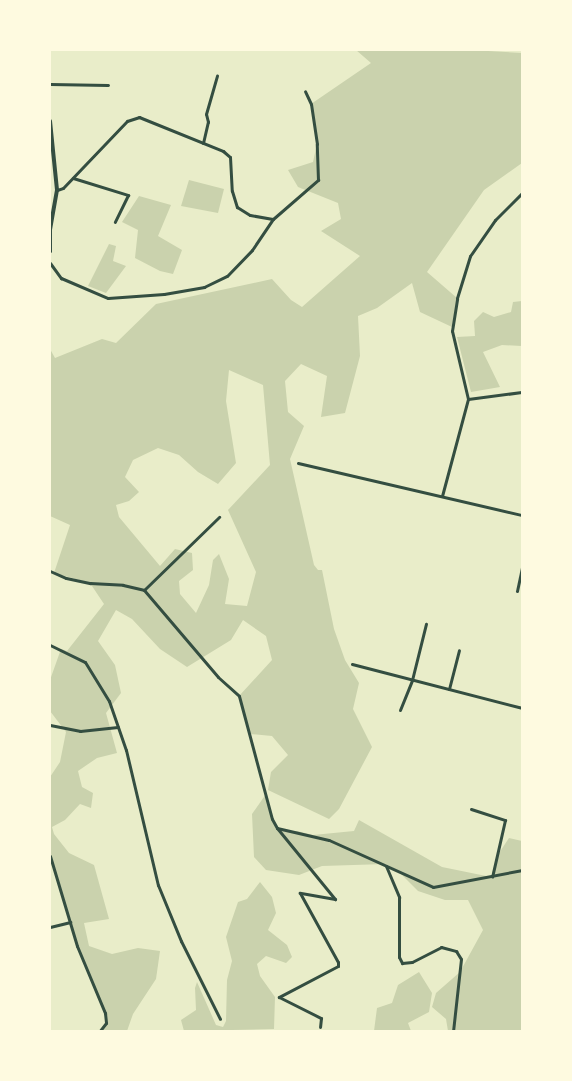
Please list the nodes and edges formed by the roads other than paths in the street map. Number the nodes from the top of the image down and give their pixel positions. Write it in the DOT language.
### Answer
graph roads {
  1 [pos="217,76"];
  2 [pos="50,84"];
  3 [pos="108,85"];
  4 [pos="305,91"];
  5 [pos="50,121"];
  6 [pos="203,143"];
  7 [pos="73,178"];
  8 [pos="57,190"];
  9 [pos="522,193"];
  10 [pos="273,219"];
  11 [pos="115,222"];
  12 [pos="50,230"];
  13 [pos="50,250"];
  14 [pos="50,263"];
  15 [pos="522,392"];
  16 [pos="468,399"];
  17 [pos="298,463"];
  18 [pos="442,496"];
  19 [pos="522,515"];
  20 [pos="219,517"];
  21 [pos="522,567"];
  22 [pos="50,571"];
  23 [pos="144,590"];
  24 [pos="517,591"];
  25 [pos="426,624"];
  26 [pos="50,645"];
  27 [pos="459,650"];
  28 [pos="352,664"];
  29 [pos="412,680"];
  30 [pos="449,689"];
  31 [pos="522,708"];
  32 [pos="400,710"];
  33 [pos="50,725"];
  34 [pos="118,727"];
  35 [pos="471,808"];
  36 [pos="277,828"];
  37 [pos="50,856"];
  38 [pos="385,864"];
  39 [pos="522,870"];
  40 [pos="492,877"];
  41 [pos="70,922"];
  42 [pos="50,927"];
  43 [pos="220,1019"];
  44 [pos="320,1027"];
  45 [pos="99,1032"];
  46 [pos="453,1032"];
  1 -- 6 [label="street"];
  2 -- 3 [label="street"];
  4 -- 10 [label="street"];
  5 -- 8 [label="main road"];
  6 -- 7 [label="street"];
  6 -- 10 [label="street"];
  7 -- 8 [label="street"];
  7 -- 11 [label="street"];
  8 -- 12 [label="main road"];
  9 -- 16 [label="street"];
  10 -- 14 [label="street"];
  12 -- 13 [label="street"];
  15 -- 16 [label="street"];
  16 -- 18 [label="street"];
  17 -- 18 [label="street"];
  18 -- 19 [label="street"];
  20 -- 23 [label="street"];
  21 -- 24 [label="street"];
  22 -- 23 [label="street"];
  23 -- 36 [label="street"];
  25 -- 29 [label="street"];
  26 -- 34 [label="street"];
  27 -- 30 [label="street"];
  28 -- 29 [label="street"];
  29 -- 30 [label="street"];
  29 -- 32 [label="street"];
  30 -- 31 [label="street"];
  33 -- 34 [label="street"];
  34 -- 43 [label="street"];
  35 -- 40 [label="street"];
  36 -- 38 [label="street"];
  36 -- 44 [label="street"];
  37 -- 41 [label="street"];
  38 -- 40 [label="street"];
  38 -- 46 [label="street"];
  39 -- 40 [label="street"];
  41 -- 42 [label="street"];
  41 -- 45 [label="street"];
}
